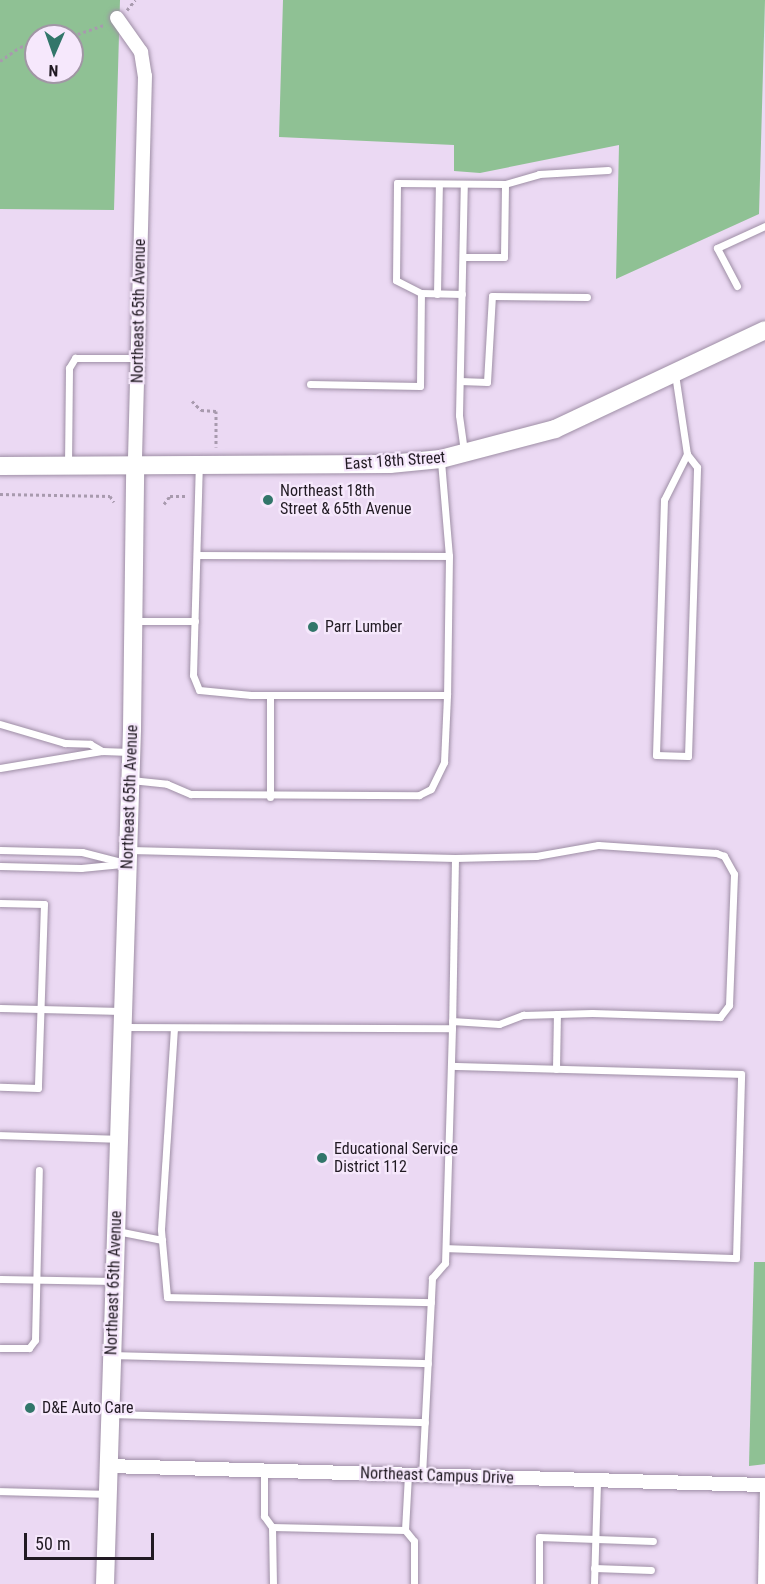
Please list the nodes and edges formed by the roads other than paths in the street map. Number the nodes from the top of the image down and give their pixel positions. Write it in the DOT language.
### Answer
graph roads {
  1 [pos="117,18"];
  2 [pos="608,170"];
  3 [pos="439,184"];
  4 [pos="464,184"];
  5 [pos="505,184"];
  6 [pos="765,226"];
  7 [pos="463,257"];
  8 [pos="737,286"];
  9 [pos="421,293"];
  10 [pos="437,294"];
  11 [pos="462,294"];
  12 [pos="587,297"];
  13 [pos="765,330"];
  14 [pos="138,358"];
  15 [pos="675,374"];
  16 [pos="460,381"];
  17 [pos="310,384"];
  18 [pos="464,453"];
  19 [pos="687,454"];
  20 [pos="441,459"];
  21 [pos="0,466"];
  22 [pos="207,466"];
  23 [pos="68,467"];
  24 [pos="135,467"];
  25 [pos="197,555"];
  26 [pos="449,556"];
  27 [pos="135,621"];
  28 [pos="195,621"];
  29 [pos="270,695"];
  30 [pos="447,695"];
  31 [pos="0,724"];
  32 [pos="102,751"];
  33 [pos="131,752"];
  34 [pos="0,768"];
  35 [pos="131,780"];
  36 [pos="270,797"];
  37 [pos="0,850"];
  38 [pos="128,856"];
  39 [pos="455,858"];
  40 [pos="0,866"];
  41 [pos="0,903"];
  42 [pos="0,1008"];
  43 [pos="42,1009"];
  44 [pos="557,1014"];
  45 [pos="123,1019"];
  46 [pos="452,1025"];
  47 [pos="174,1028"];
  48 [pos="451,1066"];
  49 [pos="556,1069"];
  50 [pos="0,1087"];
  51 [pos="0,1135"];
  52 [pos="119,1139"];
  53 [pos="39,1170"];
  54 [pos="116,1231"];
  55 [pos="162,1240"];
  56 [pos="446,1248"];
  57 [pos="0,1279"];
  58 [pos="36,1280"];
  59 [pos="114,1281"];
  60 [pos="431,1302"];
  61 [pos="0,1347"];
  62 [pos="112,1355"];
  63 [pos="428,1363"];
  64 [pos="110,1414"];
  65 [pos="425,1422"];
  66 [pos="108,1466"];
  67 [pos="264,1471"];
  68 [pos="415,1475"];
  69 [pos="597,1480"];
  70 [pos="764,1485"];
  71 [pos="0,1491"];
  72 [pos="107,1494"];
  73 [pos="272,1527"];
  74 [pos="405,1530"];
  75 [pos="595,1539"];
  76 [pos="653,1541"];
  77 [pos="594,1568"];
  78 [pos="651,1570"];
  79 [pos="105,1584"];
  80 [pos="273,1584"];
  81 [pos="414,1584"];
  82 [pos="539,1584"];
  83 [pos="594,1584"];
  84 [pos="761,1584"];
  1 -- 14 [label="street, Northeast 65th Avenue"];
  2 -- 5 [label="lane"];
  3 -- 4 [label="lane"];
  3 -- 9 [label="lane"];
  3 -- 10 [label="lane"];
  4 -- 5 [label="lane"];
  4 -- 7 [label="lane"];
  5 -- 7 [label="lane"];
  6 -- 8 [label="lane"];
  7 -- 11 [label="lane"];
  9 -- 10 [label="lane"];
  9 -- 17 [label="lane"];
  10 -- 11 [label="lane"];
  11 -- 16 [label="lane"];
  12 -- 16 [label="lane"];
  13 -- 15 [label="street, East 18th Street"];
  14 -- 23 [label="lane"];
  14 -- 24 [label="street, Northeast 65th Avenue"];
  15 -- 18 [label="street, East 18th Street"];
  15 -- 19 [label="lane"];
  16 -- 18 [label="lane"];
  18 -- 20 [label="street, East 18th Street"];
  19 -- 19 [label="lane"];
  20 -- 22 [label="street, East 18th Street"];
  20 -- 26 [label="lane"];
  21 -- 23 [label="street, East 18th Street"];
  22 -- 24 [label="street, East 18th Street"];
  22 -- 25 [label="lane"];
  23 -- 24 [label="street, East 18th Street"];
  24 -- 27 [label="street, Northeast 65th Avenue"];
  25 -- 26 [label="lane"];
  25 -- 28 [label="lane"];
  26 -- 30 [label="lane"];
  27 -- 28 [label="lane"];
  27 -- 33 [label="street, Northeast 65th Avenue"];
  28 -- 29 [label="lane"];
  29 -- 30 [label="lane"];
  29 -- 36 [label="lane"];
  30 -- 36 [label="lane"];
  31 -- 32 [label="lane"];
  32 -- 33 [label="lane"];
  32 -- 34 [label="lane"];
  33 -- 35 [label="street, Northeast 65th Avenue"];
  35 -- 36 [label="lane"];
  35 -- 38 [label="street, Northeast 65th Avenue"];
  37 -- 38 [label="lane"];
  38 -- 39 [label="lane"];
  38 -- 40 [label="lane"];
  38 -- 45 [label="street, Northeast 65th Avenue"];
  39 -- 44 [label="lane"];
  39 -- 46 [label="lane"];
  41 -- 43 [label="lane"];
  42 -- 43 [label="lane"];
  43 -- 45 [label="lane"];
  43 -- 50 [label="lane"];
  44 -- 46 [label="lane"];
  44 -- 49 [label="lane"];
  45 -- 47 [label="lane"];
  45 -- 52 [label="street, Northeast 65th Avenue"];
  46 -- 47 [label="lane"];
  46 -- 48 [label="lane"];
  47 -- 55 [label="lane"];
  48 -- 49 [label="lane"];
  48 -- 56 [label="lane"];
  49 -- 56 [label="lane"];
  51 -- 52 [label="lane"];
  52 -- 54 [label="street, Northeast 65th Avenue"];
  53 -- 58 [label="lane"];
  54 -- 55 [label="lane"];
  54 -- 59 [label="street, Northeast 65th Avenue"];
  55 -- 60 [label="lane"];
  56 -- 60 [label="lane"];
  57 -- 58 [label="lane"];
  58 -- 59 [label="lane"];
  58 -- 61 [label="lane"];
  59 -- 62 [label="street, Northeast 65th Avenue"];
  60 -- 63 [label="lane"];
  62 -- 63 [label="lane"];
  62 -- 64 [label="street, Northeast 65th Avenue"];
  63 -- 65 [label="lane"];
  64 -- 65 [label="lane"];
  64 -- 66 [label="street, Northeast 65th Avenue"];
  65 -- 68 [label="lane"];
  66 -- 67 [label="street, Northeast Campus Drive"];
  66 -- 72 [label="street, Northeast 65th Avenue"];
  67 -- 68 [label="street, Northeast Campus Drive"];
  67 -- 73 [label="lane"];
  68 -- 69 [label="street, Northeast Campus Drive"];
  68 -- 74 [label="lane"];
  69 -- 70 [label="street, Northeast Campus Drive"];
  69 -- 75 [label="lane"];
  70 -- 84 [label="lane"];
  71 -- 72 [label="lane"];
  72 -- 79 [label="street, Northeast 65th Avenue"];
  73 -- 74 [label="lane"];
  73 -- 80 [label="lane"];
  74 -- 81 [label="lane"];
  75 -- 76 [label="lane"];
  75 -- 77 [label="lane"];
  75 -- 82 [label="lane"];
  77 -- 78 [label="lane"];
  77 -- 83 [label="lane"];
}
